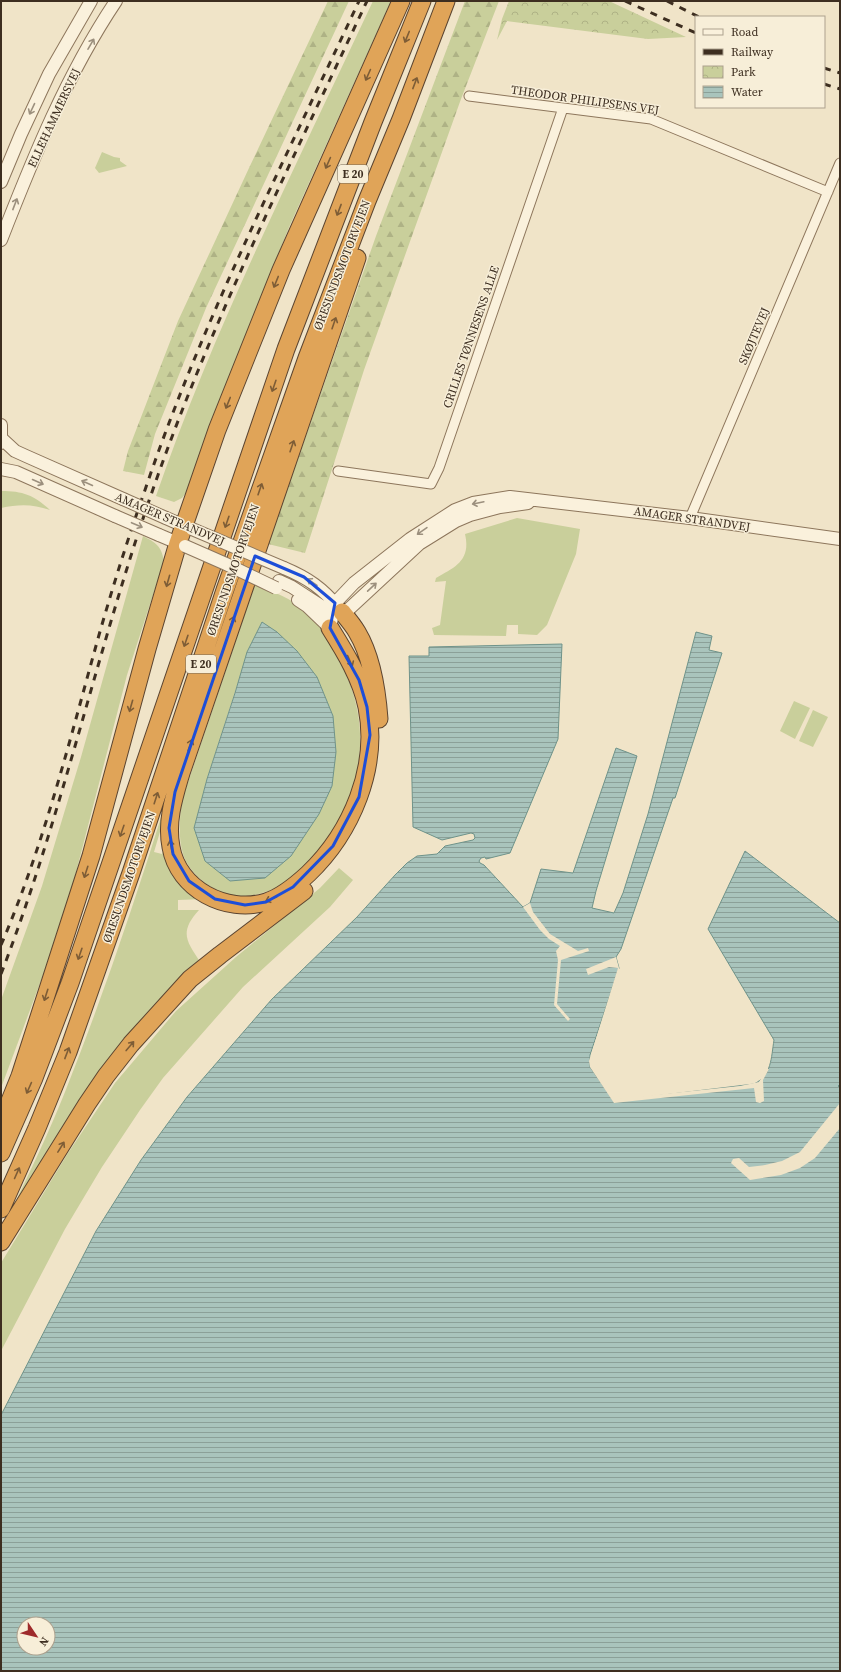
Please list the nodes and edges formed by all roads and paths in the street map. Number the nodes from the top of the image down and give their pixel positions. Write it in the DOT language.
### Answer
graph roads {
  1 [pos="91,1"];
  2 [pos="116,1"];
  3 [pos="401,1"];
  4 [pos="422,1"];
  5 [pos="446,1"];
  6 [pos="469,96"];
  7 [pos="562,108"];
  8 [pos="401,119"];
  9 [pos="840,163"];
  10 [pos="1,182"];
  11 [pos="828,192"];
  12 [pos="1,240"];
  13 [pos="1,425"];
  14 [pos="1,441"];
  15 [pos="1,468"];
  16 [pos="338,471"];
  17 [pos="690,518"];
  18 [pos="189,528"];
  19 [pos="840,539"];
  20 [pos="182,545"];
  21 [pos="335,614"];
  22 [pos="1,1123"];
  23 [pos="1,1153"];
  24 [pos="1,1209"];
  25 [pos="1,1242"];
  1 -- 10 [label="street, ELLEHAMMERSVEJ, one-way"];
  12 -- 2 [label="street, ELLEHAMMERSVEJ, one-way"];
  3 -- 18 [label="highway, one-way"];
  4 -- 23 [label="highway, ØRESUNDSMOTORVEJEN / E 20, one-way"];
  8 -- 5 [label="highway, ØRESUNDSMOTORVEJEN / E 20, one-way"];
  6 -- 7 [label="street, THEODOR PHILIPSENS VEJ"];
  7 -- 11 [label="street, THEODOR PHILIPSENS VEJ"];
  7 -- 16 [label="street, CRILLES TØNNESENS ALLE"];
  21 -- 8 [label="highway, one-way"];
  24 -- 8 [label="highway, ØRESUNDSMOTORVEJEN / E 20, one-way"];
  9 -- 11 [label="street, SKØJTEVEJ"];
  11 -- 17 [label="street, SKØJTEVEJ"];
  13 -- 14 [label="street"];
  18 -- 14 [label="street, AMAGER STRANDVEJ, one-way, bridge"];
  15 -- 20 [label="street, AMAGER STRANDVEJ, one-way, bridge"];
  17 -- 19 [label="street, AMAGER STRANDVEJ"];
  17 -- 21 [label="street, AMAGER STRANDVEJ"];
  18 -- 20 [label="highway"];
  21 -- 18 [label="street, AMAGER STRANDVEJ, one-way, bridge"];
  20 -- 21 [label="street, AMAGER STRANDVEJ, bridge"];
  20 -- 22 [label="highway, one-way"];
  25 -- 21 [label="highway, one-way"];
}
